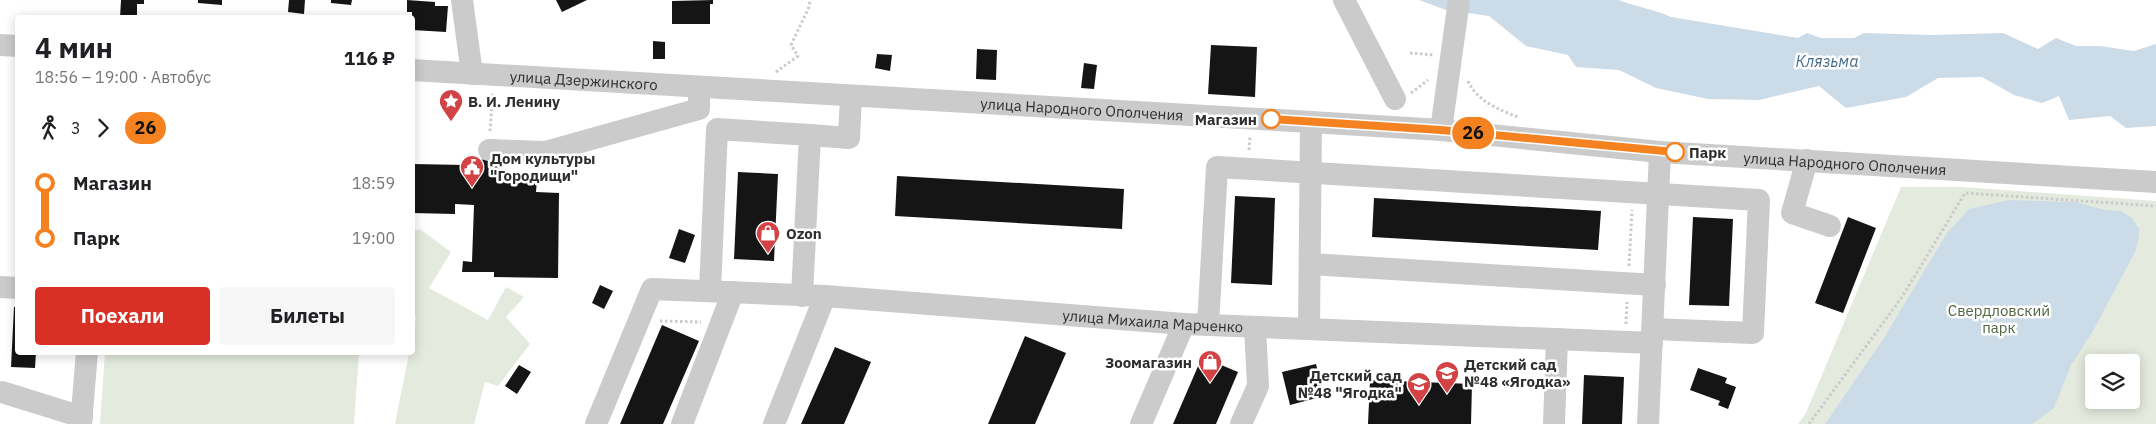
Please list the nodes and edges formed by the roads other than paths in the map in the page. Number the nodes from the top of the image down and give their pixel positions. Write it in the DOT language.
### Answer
graph roads {
  1 [pos="462,0"];
  2 [pos="1344,0"];
  3 [pos="1459,0"];
  4 [pos="0,45"];
  5 [pos="15,46"];
  6 [pos="415,70"];
  7 [pos="472,74"];
  8 [pos="699,87"];
  9 [pos="756,91"];
  10 [pos="851,96"];
  11 [pos="1395,99"];
  12 [pos="1311,122"];
  13 [pos="1441,130"];
  14 [pos="810,135"];
  15 [pos="489,150"];
  16 [pos="1660,152"];
  17 [pos="1807,160"];
  18 [pos="1310,173"];
  19 [pos="2156,182"];
  20 [pos="1658,194"];
  21 [pos="1830,226"];
  22 [pos="1310,264"];
  23 [pos="1655,285"];
  24 [pos="0,287"];
  25 [pos="15,288"];
  26 [pos="710,290"];
  27 [pos="733,292"];
  28 [pos="802,296"];
  29 [pos="826,296"];
  30 [pos="1184,324"];
  31 [pos="1208,325"];
  32 [pos="1256,327"];
  33 [pos="1309,329"];
  34 [pos="1653,336"];
  35 [pos="1557,339"];
  36 [pos="87,355"];
  37 [pos="2,392"];
  38 [pos="81,421"];
  39 [pos="596,424"];
  40 [pos="682,424"];
  41 [pos="774,424"];
  42 [pos="1141,424"];
  43 [pos="1241,424"];
  44 [pos="1554,424"];
  45 [pos="1648,424"];
  1 -- 7 [label="street"];
  2 -- 11 [label="street"];
  3 -- 13 [label="street"];
  4 -- 5 [label="street"];
  6 -- 7 [label="street, улица Дзержинского"];
  7 -- 8 [label="street, улица Дзержинского"];
  8 -- 9 [label="street, улица Дзержинского"];
  8 -- 15 [label="street"];
  9 -- 10 [label="street, улица Народного Ополчения"];
  10 -- 12 [label="street, улица Народного Ополчения"];
  10 -- 14 [label="street"];
  12 -- 13 [label="street, улица Народного Ополчения"];
  12 -- 18 [label="street"];
  13 -- 16 [label="street, улица Народного Ополчения"];
  14 -- 26 [label="street"];
  14 -- 28 [label="street"];
  16 -- 17 [label="street, улица Народного Ополчения"];
  16 -- 20 [label="street"];
  17 -- 19 [label="street, улица Народного Ополчения"];
  17 -- 21 [label="street"];
  18 -- 20 [label="street"];
  18 -- 22 [label="street"];
  18 -- 31 [label="street"];
  20 -- 23 [label="street"];
  20 -- 34 [label="street, улица Михаила Марченко"];
  22 -- 23 [label="street"];
  22 -- 33 [label="street"];
  23 -- 34 [label="street"];
  24 -- 25 [label="street"];
  26 -- 27 [label="street, улица Михаила Марченко"];
  26 -- 39 [label="street, улица Михаила Марченко"];
  27 -- 28 [label="street, улица Михаила Марченко"];
  27 -- 40 [label="street"];
  28 -- 29 [label="street, улица Михаила Марченко"];
  29 -- 30 [label="street, улица Михаила Марченко"];
  29 -- 41 [label="street"];
  30 -- 31 [label="street, улица Михаила Марченко"];
  30 -- 42 [label="street"];
  31 -- 32 [label="street, улица Михаила Марченко"];
  32 -- 33 [label="street, улица Михаила Марченко"];
  32 -- 43 [label="street"];
  33 -- 35 [label="street, улица Михаила Марченко"];
  34 -- 35 [label="street, улица Михаила Марченко"];
  34 -- 45 [label="street"];
  35 -- 44 [label="street"];
  36 -- 38 [label="street"];
  37 -- 38 [label="street"];
}
